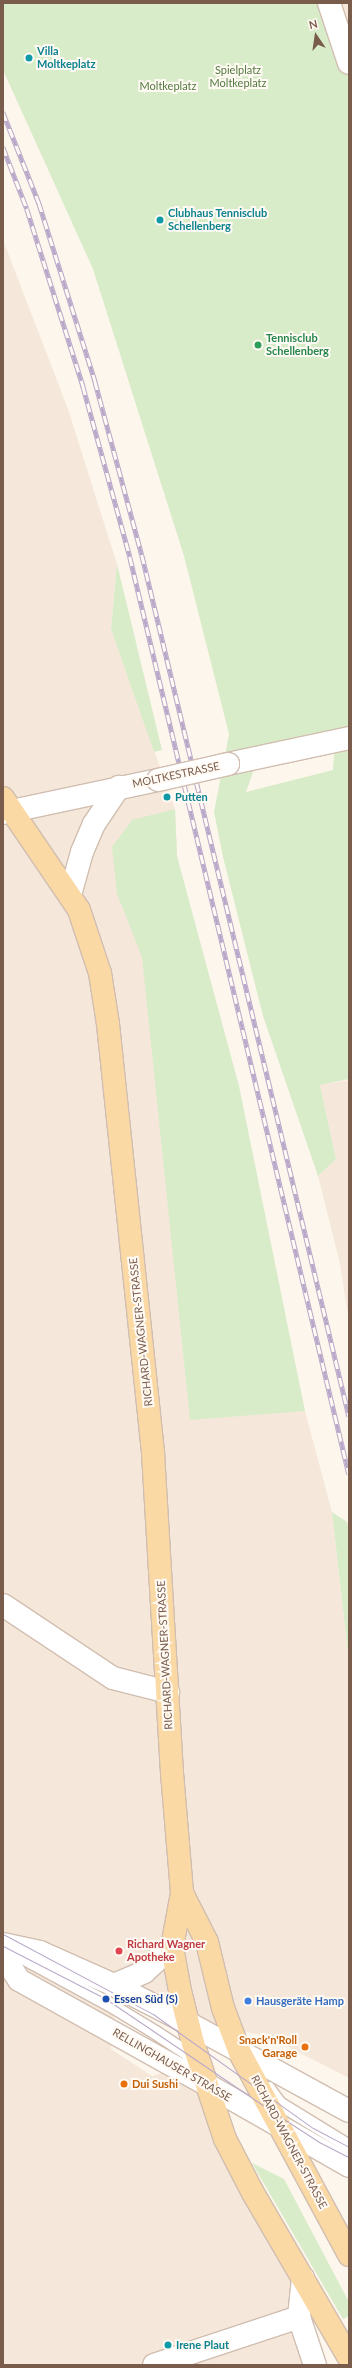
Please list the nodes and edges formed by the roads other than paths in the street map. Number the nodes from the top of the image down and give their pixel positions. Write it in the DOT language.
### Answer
graph roads {
  1 [pos="329,3"];
  2 [pos="349,63"];
  3 [pos="349,738"];
  4 [pos="119,787"];
  5 [pos="6,807"];
  6 [pos="70,895"];
  7 [pos="3,1605"];
  8 [pos="168,1692"];
  9 [pos="182,1893"];
  10 [pos="3,1944"];
  11 [pos="172,1946"];
  12 [pos="3,1947"];
  13 [pos="3,1956"];
  14 [pos="114,1985"];
  15 [pos="188,2023"];
  16 [pos="240,2053"];
  17 [pos="206,2084"];
  18 [pos="349,2111"];
  19 [pos="282,2127"];
  20 [pos="349,2146"];
  21 [pos="349,2166"];
  22 [pos="349,2255"];
  23 [pos="303,2278"];
  24 [pos="299,2318"];
  25 [pos="349,2358"];
  26 [pos="154,2365"];
  27 [pos="315,2365"];
  1 -- 2 [label="street"];
  3 -- 4 [label="street, MOLTKESTRASSE, bridge"];
  4 -- 5 [label="street, MOLTKESTRASSE"];
  4 -- 6 [label="street"];
  5 -- 6 [label="main road, RICHARD-WAGNER-STRASSE"];
  6 -- 8 [label="main road, RICHARD-WAGNER-STRASSE"];
  7 -- 8 [label="street"];
  8 -- 9 [label="main road, RICHARD-WAGNER-STRASSE"];
  9 -- 11 [label="main road, RICHARD-WAGNER-STRASSE"];
  9 -- 16 [label="main road, RICHARD-WAGNER-STRASSE"];
  10 -- 14 [label="street"];
  11 -- 14 [label="street"];
  11 -- 15 [label="main road, RICHARD-WAGNER-STRASSE"];
  12 -- 17 [label="lane"];
  13 -- 17 [label="street, RELLINGHAUSER STRASSE"];
  14 -- 15 [label="street"];
  15 -- 16 [label="street"];
  15 -- 17 [label="main road, RICHARD-WAGNER-STRASSE"];
  16 -- 18 [label="street"];
  16 -- 19 [label="main road, RICHARD-WAGNER-STRASSE"];
  16 -- 20 [label="lane"];
  17 -- 19 [label="street, RELLINGHAUSER STRASSE"];
  17 -- 23 [label="main road, RICHARD-WAGNER-STRASSE"];
  19 -- 21 [label="street, RELLINGHAUSER STRASSE"];
  19 -- 22 [label="main road, RICHARD-WAGNER-STRASSE"];
  23 -- 24 [label="street"];
  23 -- 25 [label="main road, RICHARD-WAGNER-STRASSE"];
  24 -- 26 [label="street"];
  24 -- 27 [label="street"];
}
